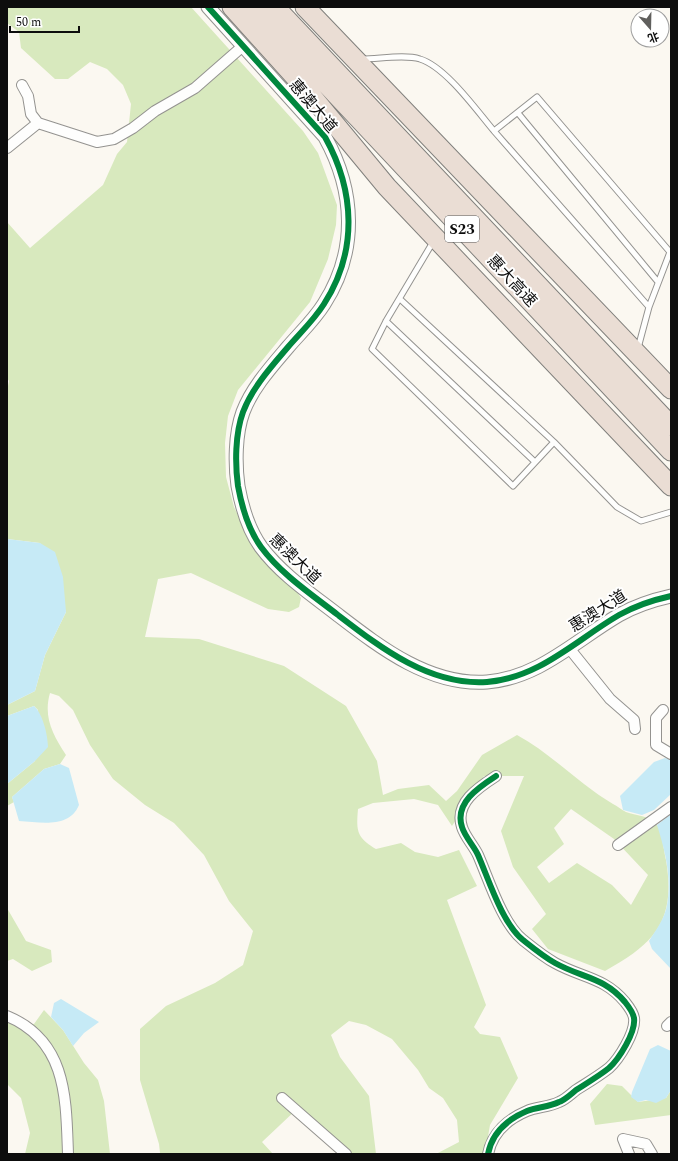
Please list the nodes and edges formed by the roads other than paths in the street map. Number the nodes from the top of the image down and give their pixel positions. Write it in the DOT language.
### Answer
graph roads {
  1 [pos="208,7"];
  2 [pos="232,7"];
  3 [pos="254,7"];
  4 [pos="275,7"];
  5 [pos="305,7"];
  6 [pos="243,46"];
  7 [pos="355,59"];
  8 [pos="22,86"];
  9 [pos="518,113"];
  10 [pos="38,123"];
  11 [pos="494,131"];
  12 [pos="7,148"];
  13 [pos="436,237"];
  14 [pos="658,282"];
  15 [pos="400,298"];
  16 [pos="649,307"];
  17 [pos="386,322"];
  18 [pos="637,353"];
  19 [pos="671,389"];
  20 [pos="671,426"];
  21 [pos="554,442"];
  22 [pos="671,451"];
  23 [pos="535,462"];
  24 [pos="671,486"];
  25 [pos="671,512"];
  26 [pos="671,596"];
  27 [pos="569,648"];
  28 [pos="663,710"];
  29 [pos="635,729"];
  30 [pos="671,754"];
  31 [pos="496,776"];
  32 [pos="671,807"];
  33 [pos="618,845"];
  34 [pos="7,1016"];
  35 [pos="282,1098"];
  36 [pos="68,1154"];
  37 [pos="346,1154"];
  38 [pos="488,1154"];
  39 [pos="629,1154"];
  40 [pos="652,1154"];
  1 -- 6 [label="street, 惠澳大道"];
  2 -- 13 [label="highway"];
  3 -- 22 [label="highway, 惠大高速 / S23"];
  4 -- 20 [label="highway, 惠大高速 / S23"];
  5 -- 7 [label="highway"];
  6 -- 10 [label="street"];
  6 -- 27 [label="street, 惠澳大道"];
  7 -- 11 [label="lane"];
  7 -- 18 [label="highway"];
  8 -- 10 [label="street"];
  9 -- 11 [label="lane"];
  9 -- 14 [label="lane"];
  9 -- 14 [label="lane"];
  10 -- 12 [label="street"];
  11 -- 16 [label="lane"];
  13 -- 15 [label="lane"];
  13 -- 24 [label="highway"];
  14 -- 16 [label="lane"];
  15 -- 17 [label="lane"];
  15 -- 21 [label="lane"];
  16 -- 18 [label="lane"];
  17 -- 23 [label="lane"];
  17 -- 23 [label="lane"];
  18 -- 19 [label="highway"];
  21 -- 23 [label="lane"];
  21 -- 25 [label="lane"];
  26 -- 27 [label="street, 惠澳大道"];
  27 -- 29 [label="street"];
  28 -- 30 [label="street"];
  31 -- 38 [label="street"];
  32 -- 33 [label="street"];
  34 -- 36 [label="street"];
  35 -- 37 [label="street"];
  39 -- 40 [label="street"];
}
